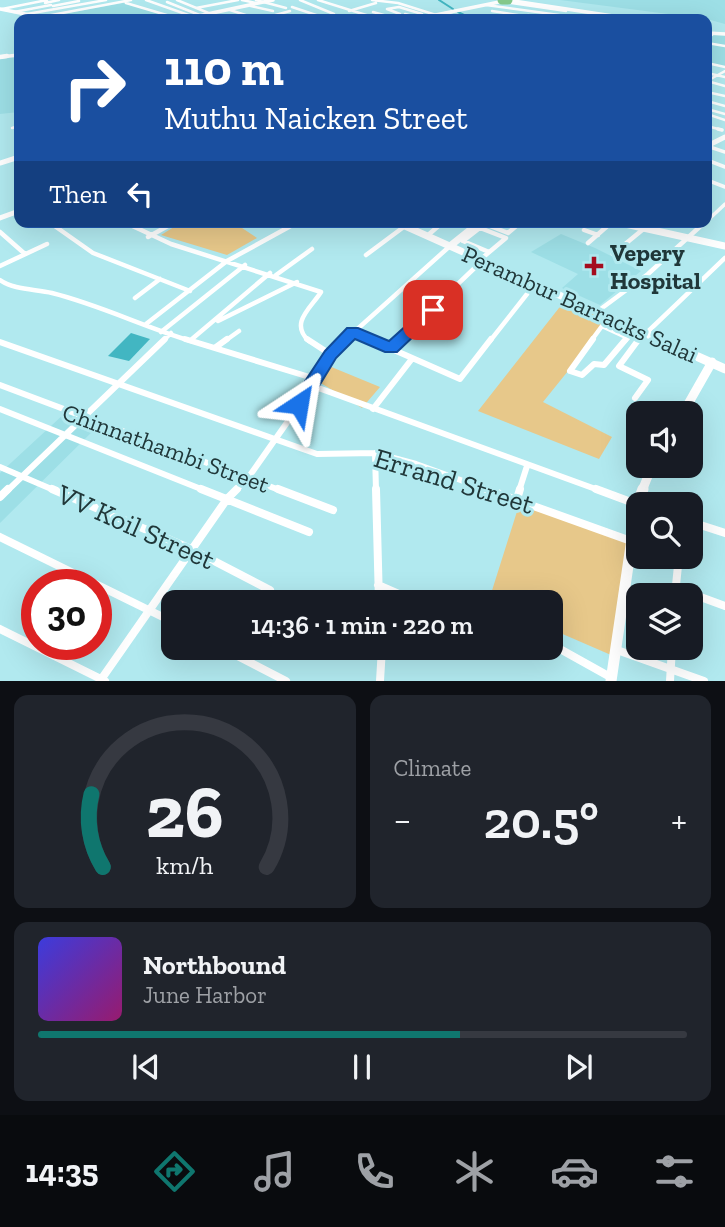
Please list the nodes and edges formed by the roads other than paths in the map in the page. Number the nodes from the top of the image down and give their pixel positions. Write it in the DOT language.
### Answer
graph roads {
  1 [pos="51,0"];
  2 [pos="59,0"];
  3 [pos="68,0"];
  4 [pos="94,0"];
  5 [pos="106,0"];
  6 [pos="118,0"];
  7 [pos="131,0"];
  8 [pos="146,0"];
  9 [pos="228,0"];
  10 [pos="238,0"];
  11 [pos="242,0"];
  12 [pos="272,0"];
  13 [pos="294,0"];
  14 [pos="302,0"];
  15 [pos="318,0"];
  16 [pos="372,0"];
  17 [pos="504,0"];
  18 [pos="29,1"];
  19 [pos="82,1"];
  20 [pos="167,1"];
  21 [pos="177,1"];
  22 [pos="479,1"];
  23 [pos="44,2"];
  24 [pos="123,2"];
  25 [pos="155,2"];
  26 [pos="257,2"];
  27 [pos="265,2"];
  28 [pos="379,2"];
  29 [pos="489,4"];
  30 [pos="92,5"];
  31 [pos="251,6"];
  32 [pos="540,6"];
  33 [pos="96,7"];
  34 [pos="60,8"];
  35 [pos="195,8"];
  36 [pos="286,8"];
  37 [pos="315,8"];
  38 [pos="523,8"];
  39 [pos="572,8"];
  40 [pos="1,9"];
  41 [pos="391,9"];
  42 [pos="533,9"];
  43 [pos="65,10"];
  44 [pos="230,10"];
  45 [pos="349,10"];
  46 [pos="497,10"];
  47 [pos="8,11"];
  48 [pos="273,11"];
  49 [pos="301,11"];
  50 [pos="528,11"];
  51 [pos="14,12"];
  52 [pos="69,12"];
  53 [pos="373,12"];
  54 [pos="413,12"];
  55 [pos="490,12"];
  56 [pos="21,13"];
  57 [pos="406,13"];
  58 [pos="445,13"];
  59 [pos="24,14"];
  60 [pos="24,14"];
  61 [pos="32,14"];
  62 [pos="54,14"];
  63 [pos="60,14"];
  64 [pos="165,14"];
  65 [pos="190,14"];
  66 [pos="193,14"];
  67 [pos="211,14"];
  68 [pos="243,14"];
  69 [pos="276,14"];
  70 [pos="311,14"];
  71 [pos="334,14"];
  72 [pos="360,14"];
  73 [pos="380,14"];
  74 [pos="399,14"];
  75 [pos="421,14"];
  76 [pos="433,14"];
  77 [pos="440,14"];
  78 [pos="448,14"];
  79 [pos="500,14"];
  80 [pos="507,14"];
  81 [pos="522,14"];
  82 [pos="547,14"];
  83 [pos="552,14"];
  84 [pos="555,14"];
  85 [pos="562,14"];
  86 [pos="605,14"];
  87 [pos="725,69"];
  88 [pos="712,74"];
  89 [pos="718,75"];
  90 [pos="725,77"];
  91 [pos="712,78"];
  92 [pos="58,228"];
  93 [pos="134,228"];
  94 [pos="163,228"];
  95 [pos="286,228"];
  96 [pos="402,228"];
  97 [pos="409,228"];
  98 [pos="436,228"];
  99 [pos="475,228"];
  100 [pos="477,228"];
  101 [pos="488,228"];
  102 [pos="493,228"];
  103 [pos="514,228"];
  104 [pos="607,228"];
  105 [pos="640,228"];
  106 [pos="699,228"];
  107 [pos="644,229"];
  108 [pos="584,230"];
  109 [pos="0,232"];
  110 [pos="598,235"];
  111 [pos="427,236"];
  112 [pos="148,237"];
  113 [pos="688,239"];
  114 [pos="588,243"];
  115 [pos="47,244"];
  116 [pos="450,246"];
  117 [pos="725,246"];
  118 [pos="312,249"];
  119 [pos="489,253"];
  120 [pos="25,254"];
  121 [pos="613,254"];
  122 [pos="366,255"];
  123 [pos="725,258"];
  124 [pos="482,260"];
  125 [pos="227,261"];
  126 [pos="245,265"];
  127 [pos="0,266"];
  128 [pos="273,274"];
  129 [pos="160,279"];
  130 [pos="0,280"];
  131 [pos="297,282"];
  132 [pos="190,291"];
  133 [pos="527,294"];
  134 [pos="135,298"];
  135 [pos="598,311"];
  136 [pos="611,317"];
  137 [pos="214,322"];
  138 [pos="146,324"];
  139 [pos="602,326"];
  140 [pos="640,330"];
  141 [pos="239,331"];
  142 [pos="161,332"];
  143 [pos="352,332"];
  144 [pos="171,333"];
  145 [pos="628,338"];
  146 [pos="192,339"];
  147 [pos="0,342"];
  148 [pos="216,347"];
  149 [pos="391,348"];
  150 [pos="330,354"];
  151 [pos="411,360"];
  152 [pos="712,362"];
  153 [pos="725,369"];
  154 [pos="315,382"];
  155 [pos="118,384"];
  156 [pos="0,385"];
  157 [pos="635,398"];
  158 [pos="690,401"];
  159 [pos="0,409"];
  160 [pos="373,409"];
  161 [pos="85,418"];
  162 [pos="66,433"];
  163 [pos="272,440"];
  164 [pos="375,453"];
  165 [pos="527,466"];
  166 [pos="0,467"];
  167 [pos="22,476"];
  168 [pos="248,478"];
  169 [pos="0,497"];
  170 [pos="227,499"];
  171 [pos="517,499"];
  172 [pos="626,501"];
  173 [pos="333,510"];
  174 [pos="703,527"];
  175 [pos="309,532"];
  176 [pos="725,533"];
  177 [pos="0,537"];
  178 [pos="626,538"];
  179 [pos="191,549"];
  180 [pos="629,569"];
  181 [pos="378,585"];
  182 [pos="270,590"];
  183 [pos="378,590"];
  184 [pos="389,590"];
  185 [pos="703,599"];
  186 [pos="725,606"];
  187 [pos="149,609"];
  188 [pos="161,616"];
  189 [pos="0,629"];
  190 [pos="617,650"];
  191 [pos="563,651"];
  192 [pos="245,660"];
  193 [pos="381,660"];
  194 [pos="671,660"];
  195 [pos="671,669"];
  196 [pos="612,679"];
  197 [pos="102,680"];
  198 [pos="286,681"];
  199 [pos="380,681"];
  200 [pos="670,681"];
  201 [pos="704,681"];
  1 -- 23 [label="street"];
  2 -- 23 [label="street"];
  3 -- 23 [label="street"];
  4 -- 19 [label="street"];
  5 -- 19 [label="street"];
  6 -- 24 [label="street"];
  6 -- 30 [label="street"];
  7 -- 24 [label="street"];
  8 -- 25 [label="street"];
  9 -- 35 [label="street"];
  10 -- 35 [label="street"];
  11 -- 26 [label="street"];
  12 -- 27 [label="main road"];
  13 -- 14 [label="street"];
  14 -- 37 [label="street"];
  15 -- 45 [label="street"];
  16 -- 28 [label="street"];
  17 -- 29 [label="main road"];
  17 -- 32 [label="main road"];
  18 -- 23 [label="street"];
  18 -- 40 [label="street"];
  19 -- 23 [label="street"];
  19 -- 30 [label="street"];
  19 -- 34 [label="street"];
  20 -- 21 [label="street"];
  20 -- 25 [label="street"];
  20 -- 66 [label="street"];
  21 -- 35 [label="street"];
  21 -- 67 [label="street"];
  22 -- 29 [label="street"];
  23 -- 34 [label="street"];
  23 -- 40 [label="street"];
  23 -- 47 [label="street"];
  23 -- 51 [label="street"];
  23 -- 56 [label="street"];
  24 -- 33 [label="street"];
  24 -- 64 [label="street"];
  25 -- 65 [label="street"];
  26 -- 27 [label="main road"];
  26 -- 31 [label="main road"];
  27 -- 36 [label="street"];
  28 -- 45 [label="street"];
  28 -- 76 [label="street"];
  29 -- 38 [label="street"];
  29 -- 50 [label="street"];
  29 -- 58 [label="main road"];
  30 -- 33 [label="street"];
  30 -- 43 [label="street"];
  31 -- 44 [label="main road"];
  31 -- 48 [label="street"];
  32 -- 39 [label="main road"];
  32 -- 42 [label="street"];
  32 -- 84 [label="street"];
  33 -- 52 [label="street"];
  34 -- 43 [label="street"];
  34 -- 61 [label="street"];
  35 -- 67 [label="street"];
  37 -- 49 [label="street"];
  37 -- 71 [label="street"];
  39 -- 85 [label="street"];
  39 -- 86 [label="main road"];
  40 -- 47 [label="main road"];
  40 -- 59 [label="main road"];
  41 -- 54 [label="street"];
  41 -- 57 [label="street"];
  41 -- 74 [label="street"];
  42 -- 50 [label="street"];
  42 -- 83 [label="street"];
  43 -- 52 [label="street"];
  43 -- 62 [label="street"];
  44 -- 67 [label="main road"];
  44 -- 68 [label="street"];
  45 -- 72 [label="street"];
  46 -- 80 [label="street"];
  47 -- 51 [label="main road"];
  49 -- 69 [label="street"];
  49 -- 70 [label="street"];
  50 -- 81 [label="street"];
  50 -- 82 [label="street"];
  51 -- 56 [label="main road"];
  52 -- 63 [label="street"];
  53 -- 73 [label="street"];
  54 -- 57 [label="street"];
  54 -- 75 [label="street"];
  55 -- 79 [label="street"];
  56 -- 60 [label="main road"];
  57 -- 74 [label="street"];
  58 -- 77 [label="main road"];
  58 -- 78 [label="street"];
  87 -- 89 [label="street"];
  88 -- 89 [label="street"];
  89 -- 90 [label="street"];
  89 -- 91 [label="street"];
  92 -- 129 [label="street"];
  93 -- 112 [label="street"];
  94 -- 112 [label="street"];
  95 -- 125 [label="street"];
  96 -- 122 [label="street"];
  97 -- 111 [label="main road, Perambur Barracks Salai"];
  98 -- 111 [label="street"];
  99 -- 116 [label="main road"];
  100 -- 119 [label="street"];
  101 -- 119 [label="street"];
  102 -- 103 [label="street"];
  104 -- 110 [label="street"];
  105 -- 107 [label="main road"];
  106 -- 113 [label="street"];
  107 -- 113 [label="main road"];
  107 -- 121 [label="street"];
  108 -- 110 [label="street"];
  109 -- 120 [label="street"];
  110 -- 114 [label="street"];
  111 -- 116 [label="main road, Perambur Barracks Salai"];
  112 -- 125 [label="street"];
  113 -- 117 [label="main road"];
  113 -- 135 [label="street"];
  115 -- 120 [label="street"];
  116 -- 124 [label="main road, Perambur Barracks Salai"];
  116 -- 143 [label="street"];
  118 -- 128 [label="street"];
  119 -- 124 [label="street"];
  120 -- 127 [label="street"];
  123 -- 140 [label="street"];
  124 -- 135 [label="main road, Perambur Barracks Salai"];
  124 -- 149 [label="street"];
  125 -- 126 [label="street"];
  125 -- 132 [label="street"];
  126 -- 128 [label="street"];
  126 -- 142 [label="street"];
  128 -- 131 [label="street"];
  128 -- 137 [label="street"];
  129 -- 132 [label="street"];
  129 -- 134 [label="street"];
  130 -- 138 [label="street"];
  131 -- 137 [label="street"];
  131 -- 150 [label="street"];
  132 -- 138 [label="street"];
  133 -- 151 [label="street"];
  135 -- 136 [label="main road, Perambur Barracks Salai"];
  136 -- 139 [label="street"];
  136 -- 140 [label="main road, Perambur Barracks Salai"];
  137 -- 146 [label="street"];
  138 -- 142 [label="street"];
  139 -- 145 [label="street"];
  139 -- 145 [label="street"];
  140 -- 145 [label="street"];
  140 -- 152 [label="main road, Perambur Barracks Salai"];
  140 -- 157 [label="street"];
  141 -- 148 [label="street"];
  142 -- 144 [label="street"];
  143 -- 149 [label="street"];
  143 -- 150 [label="street"];
  144 -- 146 [label="street"];
  144 -- 155 [label="street"];
  146 -- 148 [label="street"];
  147 -- 155 [label="street, Errand Street"];
  148 -- 154 [label="street"];
  149 -- 151 [label="street"];
  150 -- 154 [label="street"];
  151 -- 160 [label="street"];
  152 -- 153 [label="main road, Perambur Barracks Salai"];
  152 -- 158 [label="main road"];
  154 -- 160 [label="street"];
  154 -- 163 [label="street"];
  155 -- 161 [label="street"];
  155 -- 163 [label="street, Errand Street"];
  156 -- 161 [label="street, Chinnathambi Street"];
  159 -- 162 [label="street"];
  160 -- 165 [label="street"];
  161 -- 162 [label="street"];
  161 -- 168 [label="street, Chinnathambi Street"];
  162 -- 167 [label="street"];
  162 -- 170 [label="street"];
  163 -- 164 [label="street, Errand Street"];
  163 -- 168 [label="street"];
  164 -- 171 [label="street, Errand Street"];
  164 -- 181 [label="street"];
  165 -- 171 [label="street"];
  165 -- 172 [label="street"];
  166 -- 167 [label="street, VV Koil Street"];
  167 -- 169 [label="street"];
  167 -- 179 [label="street, VV Koil Street"];
  168 -- 170 [label="street"];
  168 -- 173 [label="street, Chinnathambi Street"];
  170 -- 175 [label="street"];
  170 -- 179 [label="street"];
  171 -- 178 [label="street, Errand Street"];
  174 -- 176 [label="street"];
  177 -- 187 [label="street"];
  179 -- 182 [label="street, VV Koil Street"];
  179 -- 187 [label="street"];
  180 -- 190 [label="main road"];
  181 -- 183 [label="street"];
  181 -- 184 [label="street"];
  185 -- 186 [label="street"];
  187 -- 188 [label="street"];
  187 -- 197 [label="street"];
  189 -- 197 [label="street"];
  190 -- 195 [label="street"];
  190 -- 196 [label="main road"];
  191 -- 196 [label="street"];
  192 -- 198 [label="street"];
  193 -- 199 [label="street"];
  194 -- 195 [label="street"];
  195 -- 200 [label="street"];
  195 -- 201 [label="street"];
}
